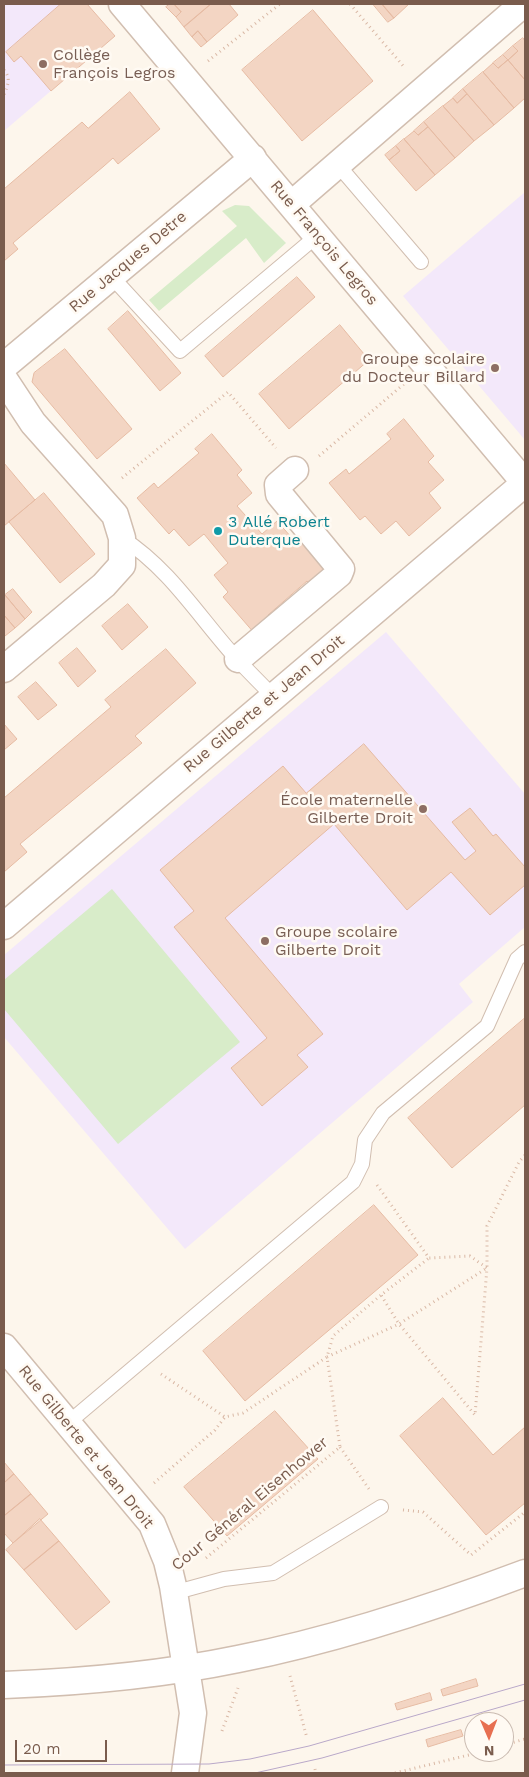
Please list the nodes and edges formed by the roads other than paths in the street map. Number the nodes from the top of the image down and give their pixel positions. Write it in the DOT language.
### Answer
graph roads {
  1 [pos="122,4"];
  2 [pos="523,4"];
  3 [pos="253,158"];
  4 [pos="338,164"];
  5 [pos="292,204"];
  6 [pos="318,235"];
  7 [pos="420,262"];
  8 [pos="111,276"];
  9 [pos="4,366"];
  10 [pos="4,379"];
  11 [pos="295,470"];
  12 [pos="525,483"];
  13 [pos="122,538"];
  14 [pos="238,660"];
  15 [pos="4,669"];
  16 [pos="274,697"];
  17 [pos="4,926"];
  18 [pos="525,952"];
  19 [pos="4,1347"];
  20 [pos="68,1423"];
  21 [pos="381,1507"];
  22 [pos="525,1573"];
  23 [pos="173,1589"];
  24 [pos="186,1667"];
  25 [pos="4,1685"];
  26 [pos="185,1773"];
  1 -- 3 [label="street, Rue François Legros"];
  2 -- 4 [label="street"];
  3 -- 5 [label="street, Rue François Legros"];
  3 -- 8 [label="street, Rue Jacques Detre"];
  4 -- 5 [label="street"];
  4 -- 7 [label="lane"];
  5 -- 6 [label="street, Rue François Legros"];
  6 -- 8 [label="lane"];
  6 -- 12 [label="street, Rue François Legros"];
  8 -- 9 [label="street, Rue Jacques Detre"];
  10 -- 13 [label="street"];
  11 -- 14 [label="street"];
  12 -- 16 [label="street, Rue Gilberte et Jean Droit"];
  13 -- 14 [label="lane"];
  13 -- 15 [label="street"];
  14 -- 16 [label="lane"];
  16 -- 17 [label="street, Rue Gilberte et Jean Droit"];
  18 -- 20 [label="lane"];
  19 -- 20 [label="street, Rue Gilberte et Jean Droit"];
  20 -- 23 [label="street, Rue Gilberte et Jean Droit"];
  21 -- 23 [label="lane"];
  22 -- 24 [label="street"];
  23 -- 24 [label="street, Rue Gilberte et Jean Droit"];
  24 -- 25 [label="street"];
  24 -- 26 [label="street, Rue Gilberte et Jean Droit"];
}
